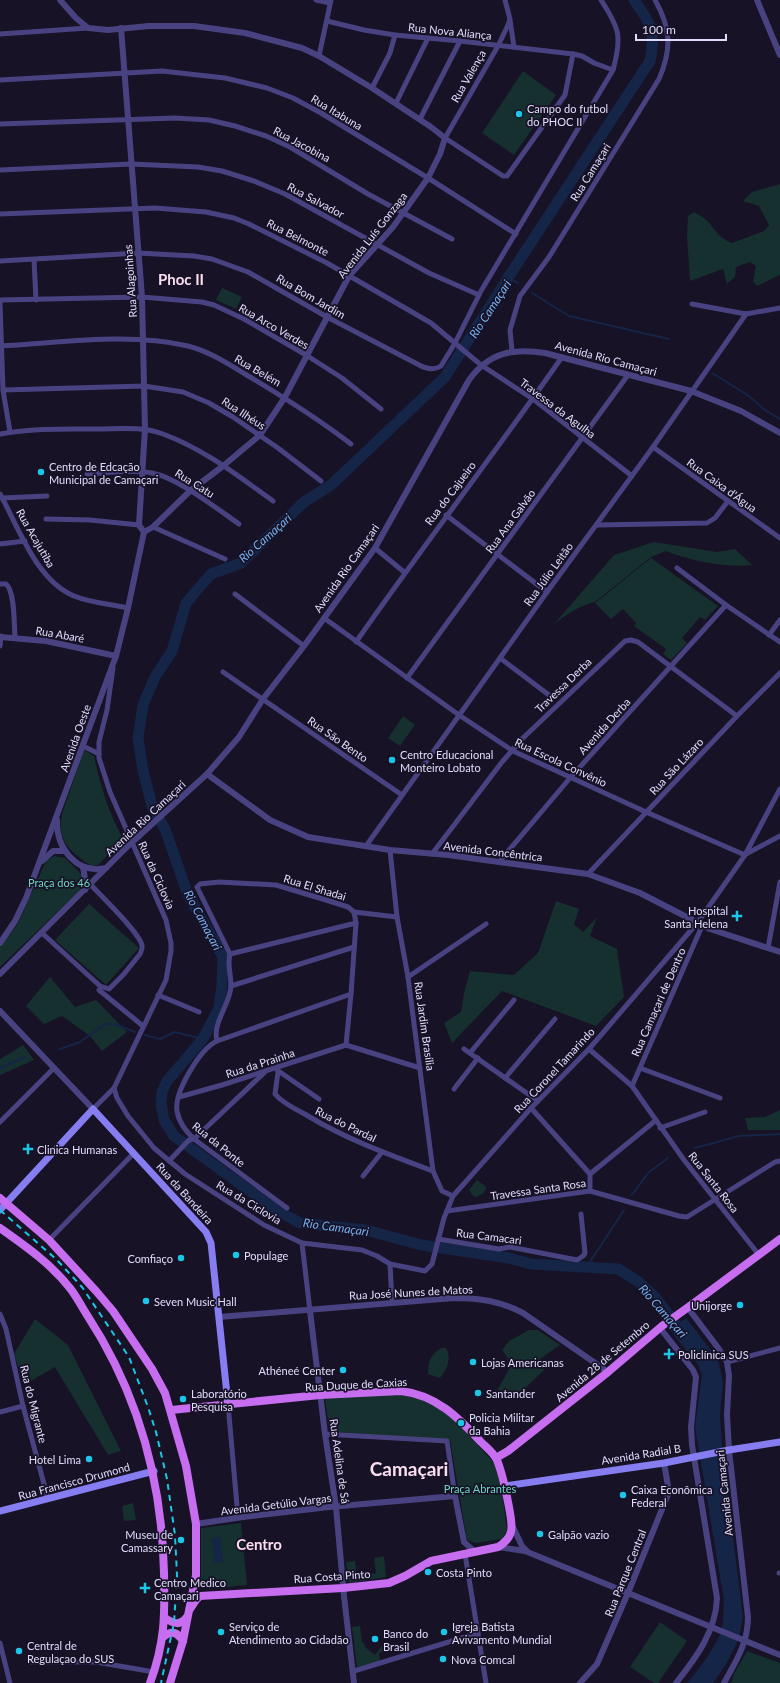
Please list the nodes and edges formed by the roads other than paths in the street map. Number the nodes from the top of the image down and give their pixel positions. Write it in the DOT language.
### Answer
graph roads {
  1 [pos="60,0"];
  2 [pos="316,0"];
  3 [pos="505,0"];
  4 [pos="601,0"];
  5 [pos="655,0"];
  6 [pos="757,0"];
  7 [pos="331,1"];
  8 [pos="510,19"];
  9 [pos="327,21"];
  10 [pos="88,28"];
  11 [pos="121,28"];
  12 [pos="0,34"];
  13 [pos="395,35"];
  14 [pos="428,38"];
  15 [pos="460,41"];
  16 [pos="498,46"];
  17 [pos="514,47"];
  18 [pos="573,54"];
  19 [pos="780,55"];
  20 [pos="319,56"];
  21 [pos="613,70"];
  22 [pos="124,72"];
  23 [pos="0,80"];
  24 [pos="372,88"];
  25 [pos="396,103"];
  26 [pos="128,119"];
  27 [pos="420,119"];
  28 [pos="0,124"];
  29 [pos="445,138"];
  30 [pos="131,164"];
  31 [pos="0,170"];
  32 [pos="428,178"];
  33 [pos="135,208"];
  34 [pos="404,212"];
  35 [pos="0,214"];
  36 [pos="516,234"];
  37 [pos="452,239"];
  38 [pos="377,244"];
  39 [pos="138,253"];
  40 [pos="34,260"];
  41 [pos="0,261"];
  42 [pos="349,276"];
  43 [pos="479,295"];
  44 [pos="142,297"];
  45 [pos="36,300"];
  46 [pos="0,302"];
  47 [pos="692,304"];
  48 [pos="780,308"];
  49 [pos="746,314"];
  50 [pos="327,317"];
  51 [pos="144,339"];
  52 [pos="455,343"];
  53 [pos="1,346"];
  54 [pos="512,351"];
  55 [pos="306,355"];
  56 [pos="562,357"];
  57 [pos="481,365"];
  58 [pos="628,374"];
  59 [pos="144,386"];
  60 [pos="3,390"];
  61 [pos="691,391"];
  62 [pos="285,398"];
  63 [pos="533,399"];
  64 [pos="381,408"];
  65 [pos="145,429"];
  66 [pos="779,430"];
  67 [pos="10,432"];
  68 [pos="0,434"];
  69 [pos="260,435"];
  70 [pos="582,438"];
  71 [pos="351,444"];
  72 [pos="653,447"];
  73 [pos="223,466"];
  74 [pos="142,472"];
  75 [pos="87,474"];
  76 [pos="632,476"];
  77 [pos="321,480"];
  78 [pos="190,491"];
  79 [pos="1,496"];
  80 [pos="47,496"];
  81 [pos="273,501"];
  82 [pos="728,501"];
  83 [pos="446,515"];
  84 [pos="46,519"];
  85 [pos="239,524"];
  86 [pos="139,525"];
  87 [pos="597,525"];
  88 [pos="153,527"];
  89 [pos="144,532"];
  90 [pos="780,538"];
  91 [pos="25,541"];
  92 [pos="0,544"];
  93 [pos="375,548"];
  94 [pos="498,554"];
  95 [pos="225,559"];
  96 [pos="677,568"];
  97 [pos="404,572"];
  98 [pos="2,584"];
  99 [pos="547,592"];
  100 [pos="235,594"];
  101 [pos="726,605"];
  102 [pos="128,608"];
  103 [pos="324,618"];
  104 [pos="780,620"];
  105 [pos="770,635"];
  106 [pos="1,636"];
  107 [pos="15,637"];
  108 [pos="356,642"];
  109 [pos="780,642"];
  110 [pos="0,646"];
  111 [pos="304,646"];
  112 [pos="116,656"];
  113 [pos="500,658"];
  114 [pos="114,663"];
  115 [pos="672,667"];
  116 [pos="223,672"];
  117 [pos="780,673"];
  118 [pos="407,678"];
  119 [pos="549,695"];
  120 [pos="264,699"];
  121 [pos="460,716"];
  122 [pos="737,716"];
  123 [pos="83,746"];
  124 [pos="513,751"];
  125 [pos="99,754"];
  126 [pos="207,774"];
  127 [pos="570,778"];
  128 [pos="780,789"];
  129 [pos="402,795"];
  130 [pos="646,812"];
  131 [pos="57,814"];
  132 [pos="780,836"];
  133 [pos="132,843"];
  134 [pos="366,846"];
  135 [pos="390,850"];
  136 [pos="65,851"];
  137 [pos="432,854"];
  138 [pos="746,855"];
  139 [pos="499,862"];
  140 [pos="38,866"];
  141 [pos="83,867"];
  142 [pos="107,868"];
  143 [pos="588,874"];
  144 [pos="780,882"];
  145 [pos="91,885"];
  146 [pos="85,890"];
  147 [pos="354,912"];
  148 [pos="398,917"];
  149 [pos="356,923"];
  150 [pos="486,924"];
  151 [pos="700,924"];
  152 [pos="42,934"];
  153 [pos="0,943"];
  154 [pos="354,947"];
  155 [pos="768,948"];
  156 [pos="780,952"];
  157 [pos="230,954"];
  158 [pos="0,974"];
  159 [pos="408,977"];
  160 [pos="231,986"];
  161 [pos="99,990"];
  162 [pos="352,994"];
  163 [pos="158,995"];
  164 [pos="514,1000"];
  165 [pos="0,1010"];
  166 [pos="199,1012"];
  167 [pos="555,1019"];
  168 [pos="143,1026"];
  169 [pos="217,1042"];
  170 [pos="346,1045"];
  171 [pos="464,1048"];
  172 [pos="588,1049"];
  173 [pos="470,1053"];
  174 [pos="478,1058"];
  175 [pos="54,1068"];
  176 [pos="420,1068"];
  177 [pos="640,1068"];
  178 [pos="277,1070"];
  179 [pos="266,1071"];
  180 [pos="505,1078"];
  181 [pos="632,1086"];
  182 [pos="114,1088"];
  183 [pos="454,1089"];
  184 [pos="179,1097"];
  185 [pos="720,1098"];
  186 [pos="319,1099"];
  187 [pos="538,1101"];
  188 [pos="532,1108"];
  189 [pos="93,1109"];
  190 [pos="705,1112"];
  191 [pos="655,1121"];
  192 [pos="0,1122"];
  193 [pos="660,1128"];
  194 [pos="191,1140"];
  195 [pos="382,1152"];
  196 [pos="134,1153"];
  197 [pos="169,1161"];
  198 [pos="780,1161"];
  199 [pos="433,1170"];
  200 [pos="590,1174"];
  201 [pos="364,1176"];
  202 [pos="590,1191"];
  203 [pos="453,1196"];
  204 [pos="714,1199"];
  205 [pos="3,1200"];
  206 [pos="287,1208"];
  207 [pos="0,1210"];
  208 [pos="447,1211"];
  209 [pos="581,1214"];
  210 [pos="0,1228"];
  211 [pos="780,1239"];
  212 [pos="49,1240"];
  213 [pos="437,1241"];
  214 [pos="302,1243"];
  215 [pos="759,1255"];
  216 [pos="390,1264"];
  217 [pos="392,1302"];
  218 [pos="685,1310"];
  219 [pos="310,1311"];
  220 [pos="0,1314"];
  221 [pos="219,1317"];
  222 [pos="662,1326"];
  223 [pos="780,1348"];
  224 [pos="727,1362"];
  225 [pos="608,1372"];
  226 [pos="320,1395"];
  227 [pos="228,1404"];
  228 [pos="23,1406"];
  229 [pos="171,1410"];
  230 [pos="0,1412"];
  231 [pos="325,1434"];
  232 [pos="780,1442"];
  233 [pos="727,1451"];
  234 [pos="696,1456"];
  235 [pos="496,1458"];
  236 [pos="664,1463"];
  237 [pos="154,1471"];
  238 [pos="505,1486"];
  239 [pos="455,1496"];
  240 [pos="48,1499"];
  241 [pos="336,1507"];
  242 [pos="0,1511"];
  243 [pos="238,1517"];
  244 [pos="196,1524"];
  245 [pos="512,1525"];
  246 [pos="498,1547"];
  247 [pos="475,1552"];
  248 [pos="465,1554"];
  249 [pos="532,1554"];
  250 [pos="343,1588"];
  251 [pos="628,1593"];
  252 [pos="189,1613"];
  253 [pos="165,1618"];
  254 [pos="714,1628"];
  255 [pos="478,1634"];
  256 [pos="163,1637"];
  257 [pos="743,1640"];
  258 [pos="183,1641"];
  259 [pos="0,1644"];
  260 [pos="780,1655"];
  261 [pos="31,1662"];
  262 [pos="354,1671"];
  263 [pos="154,1672"];
  264 [pos="10,1683"];
  265 [pos="150,1683"];
  266 [pos="170,1683"];
  267 [pos="354,1683"];
  268 [pos="486,1683"];
  269 [pos="580,1683"];
  270 [pos="676,1683"];
  271 [pos="724,1683"];
  1 -- 10 [label="street"];
  2 -- 7 [label="street"];
  3 -- 8 [label="street"];
  4 -- 21 [label="street, Rua Bom Jardim"];
  5 -- 54 [label="street, Rua Camaçari"];
  6 -- 19 [label="street"];
  7 -- 9 [label="street"];
  8 -- 16 [label="street, Rua Valença"];
  8 -- 17 [label="street"];
  9 -- 13 [label="street, Rua Nova Aliança"];
  9 -- 20 [label="street"];
  10 -- 11 [label="street"];
  10 -- 12 [label="street"];
  11 -- 20 [label="street"];
  11 -- 22 [label="street, Rua Alagoinhas"];
  13 -- 14 [label="street, Rua Nova Aliança"];
  13 -- 24 [label="street"];
  14 -- 15 [label="street, Rua Nova Aliança"];
  14 -- 25 [label="street"];
  15 -- 16 [label="street, Rua Nova Aliança"];
  15 -- 27 [label="street"];
  16 -- 17 [label="street, Rua Nova Aliança"];
  16 -- 29 [label="street, Rua Valença"];
  17 -- 18 [label="street, Rua Nova Aliança"];
  18 -- 21 [label="street, Rua Nova Aliança"];
  18 -- 29 [label="street"];
  20 -- 24 [label="street"];
  21 -- 36 [label="street, Rua Bom Jardim"];
  22 -- 23 [label="street, Rua Itabuna"];
  22 -- 26 [label="street, Rua Alagoinhas"];
  22 -- 32 [label="street, Rua Itabuna"];
  24 -- 25 [label="street"];
  25 -- 27 [label="street"];
  26 -- 28 [label="street, Rua Jacobina"];
  26 -- 30 [label="street, Rua Alagoinhas"];
  26 -- 34 [label="street, Rua Jacobina"];
  27 -- 29 [label="street"];
  29 -- 32 [label="street, Avenida Luís Gonzaga"];
  30 -- 31 [label="street, Rua Salvador"];
  30 -- 33 [label="street, Rua Alagoinhas"];
  30 -- 38 [label="street, Rua Salvador"];
  32 -- 34 [label="street, Avenida Luís Gonzaga"];
  32 -- 36 [label="street, Rua Itabuna"];
  33 -- 35 [label="street, Rua Belmonte"];
  33 -- 39 [label="street, Rua Alagoinhas"];
  33 -- 42 [label="street, Rua Belmonte"];
  34 -- 37 [label="street, Rua Jacobina"];
  34 -- 38 [label="street, Avenida Luís Gonzaga"];
  36 -- 43 [label="street, Rua Bom Jardim"];
  38 -- 42 [label="street, Avenida Luís Gonzaga"];
  38 -- 43 [label="street, Rua Salvador"];
  39 -- 40 [label="street, Rua Bom Jardim"];
  39 -- 44 [label="street, Rua Alagoinhas"];
  39 -- 50 [label="street, Rua Bom Jardim"];
  40 -- 41 [label="street, Rua Bom Jardim"];
  40 -- 45 [label="street"];
  42 -- 50 [label="street, Avenida Luís Gonzaga"];
  42 -- 52 [label="street, Rua Belmonte"];
  43 -- 52 [label="street, Rua Bom Jardim"];
  44 -- 45 [label="street, Rua Arco Verdes"];
  44 -- 51 [label="street, Rua Alagoinhas"];
  44 -- 55 [label="street, Rua Arco Verdes"];
  45 -- 46 [label="street, Rua Arco Verdes"];
  46 -- 53 [label="street"];
  47 -- 49 [label="street"];
  48 -- 49 [label="street"];
  49 -- 61 [label="street, Rua Júlio Leitão"];
  50 -- 52 [label="street, Rua Bom Jardim"];
  50 -- 55 [label="street, Avenida Luís Gonzaga"];
  51 -- 53 [label="street, Rua Belém"];
  51 -- 59 [label="street, Rua Alagoinhas"];
  51 -- 62 [label="street, Rua Belém"];
  52 -- 57 [label="street, Travessa da Agulha"];
  53 -- 60 [label="street"];
  54 -- 56 [label="street, Avenida Rio Camaçari"];
  54 -- 57 [label="street, Avenida Rio Camaçari"];
  55 -- 62 [label="street, Avenida Luís Gonzaga"];
  55 -- 64 [label="street, Rua Arco Verdes"];
  56 -- 58 [label="street, Avenida Rio Camaçari"];
  56 -- 63 [label="street, Rua do Cajueiro"];
  57 -- 63 [label="street, Travessa da Agulha"];
  57 -- 93 [label="street, Avenida Rio Camaçari"];
  58 -- 61 [label="street, Avenida Rio Camaçari"];
  58 -- 70 [label="street, Rua Ana Galvão"];
  59 -- 60 [label="street, Rua Ilhéus"];
  59 -- 65 [label="street, Rua Alagoinhas"];
  59 -- 69 [label="street, Rua Ilhéus"];
  60 -- 67 [label="street"];
  61 -- 66 [label="street, Avenida Rio Camaçari"];
  61 -- 72 [label="street, Rua Júlio Leitão"];
  62 -- 69 [label="street, Avenida Luís Gonzaga"];
  62 -- 71 [label="street, Rua Belém"];
  63 -- 70 [label="street, Travessa da Agulha"];
  63 -- 83 [label="street, Rua do Cajueiro"];
  65 -- 67 [label="street"];
  65 -- 73 [label="street"];
  65 -- 74 [label="street, Rua Alagoinhas"];
  67 -- 68 [label="street"];
  69 -- 73 [label="street, Avenida Luís Gonzaga"];
  69 -- 77 [label="street, Rua Ilhéus"];
  70 -- 76 [label="street, Travessa da Agulha"];
  70 -- 94 [label="street, Rua Ana Galvão"];
  72 -- 76 [label="street, Rua Júlio Leitão"];
  72 -- 82 [label="street, Rua Caixa d'Água"];
  73 -- 78 [label="street, Avenida Luís Gonzaga"];
  73 -- 81 [label="street"];
  74 -- 75 [label="street, Rua Catu"];
  74 -- 78 [label="street, Rua Catu"];
  74 -- 86 [label="street, Rua Alagoinhas"];
  76 -- 87 [label="street, Rua Júlio Leitão"];
  78 -- 85 [label="street, Rua Catu"];
  78 -- 88 [label="street, Avenida Luís Gonzaga"];
  79 -- 80 [label="street"];
  79 -- 91 [label="street, Rua Acajutiba"];
  82 -- 87 [label="street"];
  82 -- 90 [label="street, Rua Caixa d'Água"];
  83 -- 94 [label="street"];
  83 -- 97 [label="street, Rua do Cajueiro"];
  84 -- 86 [label="street"];
  86 -- 89 [label="street"];
  87 -- 99 [label="street, Rua Júlio Leitão"];
  88 -- 89 [label="street, Avenida Luís Gonzaga"];
  88 -- 95 [label="street"];
  89 -- 102 [label="street, Avenida Oeste"];
  91 -- 92 [label="street"];
  91 -- 102 [label="street, Rua Acajutiba"];
  93 -- 97 [label="street"];
  93 -- 103 [label="street, Avenida Rio Camaçari"];
  94 -- 99 [label="street"];
  94 -- 118 [label="street, Rua Ana Galvão"];
  96 -- 101 [label="street"];
  97 -- 108 [label="street, Rua do Cajueiro"];
  98 -- 107 [label="street"];
  99 -- 113 [label="street, Rua Júlio Leitão"];
  100 -- 111 [label="street"];
  101 -- 105 [label="street"];
  101 -- 115 [label="street, Avenida Derba"];
  102 -- 112 [label="street, Avenida Oeste"];
  103 -- 108 [label="street, Rua Escola Convênio"];
  103 -- 111 [label="street, Avenida Rio Camaçari"];
  104 -- 105 [label="street"];
  105 -- 109 [label="street"];
  106 -- 107 [label="street, Rua Abaré"];
  106 -- 110 [label="street"];
  107 -- 112 [label="street, Rua Abaré"];
  108 -- 118 [label="street, Rua Escola Convênio"];
  111 -- 120 [label="street, Avenida Rio Camaçari"];
  112 -- 114 [label="street, Avenida Oeste"];
  113 -- 119 [label="street"];
  113 -- 121 [label="street, Rua Júlio Leitão"];
  114 -- 123 [label="street, Avenida Oeste"];
  114 -- 125 [label="street, Rua da Ciclovia"];
  115 -- 122 [label="street, Travessa Derba"];
  115 -- 124 [label="street, Travessa Derba"];
  115 -- 127 [label="street, Avenida Derba"];
  116 -- 120 [label="street, Rua São Bento"];
  117 -- 122 [label="street, Rua São Lázaro"];
  118 -- 121 [label="street, Rua Escola Convênio"];
  120 -- 126 [label="street, Avenida Rio Camaçari"];
  120 -- 129 [label="street, Rua São Bento"];
  121 -- 124 [label="street, Rua Escola Convênio"];
  121 -- 129 [label="street, Rua Júlio Leitão"];
  122 -- 130 [label="street, Rua São Lázaro"];
  123 -- 125 [label="street"];
  123 -- 131 [label="street, Avenida Oeste"];
  124 -- 127 [label="street, Rua Escola Convênio"];
  124 -- 137 [label="street, Travessa Derba"];
  125 -- 133 [label="street, Rua da Ciclovia"];
  126 -- 133 [label="street, Avenida Rio Camaçari"];
  126 -- 134 [label="street, Avenida Concêntrica"];
  127 -- 130 [label="street, Rua Escola Convênio"];
  127 -- 139 [label="street, Avenida Derba"];
  128 -- 138 [label="street"];
  129 -- 134 [label="street, Rua Júlio Leitão"];
  130 -- 138 [label="street, Rua Escola Convênio"];
  130 -- 143 [label="street, Rua São Lázaro"];
  131 -- 136 [label="street"];
  131 -- 140 [label="street, Avenida Oeste"];
  132 -- 138 [label="street"];
  133 -- 142 [label="street, Avenida Rio Camaçari"];
  133 -- 163 [label="street, Rua da Ciclovia"];
  134 -- 135 [label="street, Avenida Concêntrica"];
  135 -- 137 [label="street, Avenida Concêntrica"];
  135 -- 148 [label="street, Rua Jardim Brasília"];
  136 -- 140 [label="street"];
  136 -- 141 [label="street"];
  137 -- 139 [label="street, Avenida Concêntrica"];
  138 -- 151 [label="street"];
  139 -- 143 [label="street, Avenida Concêntrica"];
  140 -- 153 [label="street, Avenida Oeste"];
  141 -- 142 [label="street"];
  141 -- 146 [label="street"];
  142 -- 145 [label="street, Avenida Rio Camaçari"];
  143 -- 151 [label="street, Avenida Concêntrica"];
  144 -- 155 [label="street"];
  145 -- 146 [label="street, Avenida Rio Camaçari"];
  145 -- 152 [label="street"];
  146 -- 152 [label="street, Avenida Rio Camaçari"];
  147 -- 148 [label="street, Rua El Shadai"];
  147 -- 149 [label="street"];
  147 -- 157 [label="street, Rua El Shadai"];
  148 -- 159 [label="street, Rua Jardim Brasília"];
  149 -- 154 [label="street"];
  149 -- 157 [label="street"];
  150 -- 159 [label="street"];
  151 -- 155 [label="street, Avenida Concêntrica"];
  151 -- 172 [label="street, Rua Coronel Tamarindo"];
  151 -- 177 [label="street, Rua Camaçari de Dentro"];
  152 -- 158 [label="street, Avenida Rio Camaçari"];
  154 -- 160 [label="street"];
  154 -- 162 [label="street"];
  155 -- 156 [label="street, Avenida Concêntrica"];
  157 -- 160 [label="street"];
  159 -- 176 [label="street, Rua Jardim Brasília"];
  160 -- 169 [label="street"];
  161 -- 168 [label="street"];
  162 -- 169 [label="street"];
  162 -- 170 [label="street"];
  163 -- 166 [label="street"];
  163 -- 168 [label="street, Rua da Ciclovia"];
  164 -- 173 [label="street"];
  165 -- 175 [label="street, Rua da Bandeira"];
  167 -- 180 [label="street"];
  168 -- 182 [label="street, Rua da Ciclovia"];
  169 -- 184 [label="street, Rua da Ponte"];
  170 -- 176 [label="street"];
  170 -- 178 [label="street, Rua da Prainha"];
  171 -- 173 [label="street"];
  172 -- 181 [label="street, Rua Santa Rosa"];
  172 -- 187 [label="street, Rua Coronel Tamarindo"];
  173 -- 174 [label="street"];
  174 -- 180 [label="street"];
  174 -- 183 [label="street"];
  175 -- 189 [label="street, Rua da Bandeira"];
  175 -- 192 [label="street"];
  176 -- 199 [label="street, Rua Jardim Brasília"];
  177 -- 181 [label="street, Rua Camaçari de Dentro"];
  177 -- 185 [label="street"];
  178 -- 179 [label="street, Rua da Prainha"];
  178 -- 186 [label="street"];
  178 -- 195 [label="street, Rua do Pardal"];
  179 -- 184 [label="street, Rua da Prainha"];
  179 -- 194 [label="street"];
  180 -- 187 [label="street"];
  181 -- 191 [label="street, Rua Santa Rosa"];
  182 -- 189 [label="street, Rua da Ciclovia"];
  182 -- 197 [label="street, Rua da Ciclovia"];
  184 -- 194 [label="street, Rua da Ponte"];
  187 -- 188 [label="street, Rua Coronel Tamarindo"];
  188 -- 200 [label="street"];
  188 -- 203 [label="street, Rua Coronel Tamarindo"];
  189 -- 196 [label="main road, Rua da Bandeira"];
  189 -- 205 [label="main road"];
  190 -- 193 [label="street"];
  191 -- 193 [label="street, Rua Santa Rosa"];
  191 -- 200 [label="street"];
  193 -- 204 [label="street, Rua Santa Rosa"];
  194 -- 197 [label="street"];
  194 -- 206 [label="street, Rua da Ponte"];
  195 -- 199 [label="street, Rua do Pardal"];
  195 -- 201 [label="street"];
  196 -- 212 [label="street"];
  196 -- 221 [label="main road, Rua da Bandeira"];
  197 -- 214 [label="street, Rua da Ciclovia"];
  198 -- 204 [label="street, Travessa Santa Rosa"];
  199 -- 203 [label="street, Rua Jardim Brasília"];
  200 -- 202 [label="street"];
  202 -- 204 [label="street, Travessa Santa Rosa"];
  202 -- 208 [label="street, Travessa Santa Rosa"];
  203 -- 208 [label="street, Rua Coronel Tamarindo"];
  204 -- 215 [label="street, Rua Santa Rosa"];
  205 -- 207 [label="main road"];
  205 -- 212 [label="main road"];
  208 -- 213 [label="street, Rua Coronel Tamarindo"];
  209 -- 213 [label="street, Rua Camacari"];
  210 -- 237 [label="main road"];
  211 -- 215 [label="main road, Avenida 28 de Setembro"];
  212 -- 229 [label="main road"];
  213 -- 216 [label="street, Rua da Ciclovia"];
  214 -- 216 [label="street, Rua da Ciclovia"];
  214 -- 219 [label="street, Rua Adelina de Sá"];
  215 -- 218 [label="main road, Avenida 28 de Setembro"];
  216 -- 217 [label="street"];
  217 -- 219 [label="street, Rua José Nunes de Matos"];
  217 -- 225 [label="street, Rua José Nunes de Matos"];
  218 -- 222 [label="main road, Avenida 28 de Setembro"];
  218 -- 224 [label="street, Avenida Camaçari"];
  219 -- 221 [label="street, Rua José Nunes de Matos"];
  219 -- 226 [label="street, Rua Adelina de Sá"];
  220 -- 228 [label="street, Rua do Migrante"];
  221 -- 227 [label="main road, Rua da Bandeira"];
  222 -- 225 [label="main road, Avenida 28 de Setembro"];
  222 -- 234 [label="street, Avenida Camaçari"];
  223 -- 224 [label="street"];
  224 -- 233 [label="street, Avenida Camaçari"];
  225 -- 235 [label="main road, Avenida 28 de Setembro"];
  226 -- 227 [label="main road, Rua Duque de Caxias"];
  226 -- 231 [label="street, Rua Adelina de Sá"];
  226 -- 235 [label="main road, Rua Duque de Caxias"];
  227 -- 229 [label="main road, Rua Duque de Caxias"];
  227 -- 243 [label="street, Rua da Bandeira"];
  228 -- 230 [label="street"];
  228 -- 240 [label="street, Rua do Migrante"];
  229 -- 244 [label="main road"];
  231 -- 239 [label="street"];
  231 -- 241 [label="street, Rua Adelina de Sá"];
  232 -- 233 [label="main road, Avenida Radial B"];
  233 -- 234 [label="main road, Avenida Radial B"];
  233 -- 257 [label="street, Avenida Camaçari"];
  234 -- 236 [label="main road, Avenida Radial B"];
  234 -- 254 [label="street, Avenida Camaçari"];
  235 -- 238 [label="main road, Rua Duque de Caxias"];
  236 -- 238 [label="main road, Avenida Radial B"];
  236 -- 251 [label="street, Rua Parque Central"];
  237 -- 240 [label="main road, Rua Francisco Drumond"];
  237 -- 253 [label="main road"];
  238 -- 245 [label="main road, Rua Duque de Caxias"];
  239 -- 241 [label="street, Avenida Getúlio Vargas"];
  239 -- 247 [label="street"];
  240 -- 242 [label="main road, Rua Francisco Drumond"];
  241 -- 243 [label="street, Avenida Getúlio Vargas"];
  241 -- 250 [label="street, Rua Adelina de Sá"];
  243 -- 244 [label="street, Avenida Getúlio Vargas"];
  244 -- 252 [label="main road"];
  245 -- 246 [label="main road"];
  245 -- 249 [label="street"];
  246 -- 247 [label="main road"];
  246 -- 249 [label="street"];
  247 -- 248 [label="main road, Rua Costa Pinto"];
  248 -- 250 [label="main road, Rua Costa Pinto"];
  248 -- 255 [label="street"];
  249 -- 251 [label="street"];
  250 -- 252 [label="main road, Rua Costa Pinto"];
  250 -- 262 [label="street, Rua Adelina de Sá"];
  251 -- 254 [label="street"];
  251 -- 269 [label="street, Rua Parque Central"];
  252 -- 253 [label="main road"];
  252 -- 258 [label="main road"];
  253 -- 256 [label="main road"];
  254 -- 257 [label="street"];
  254 -- 270 [label="street, Avenida Camaçari"];
  255 -- 262 [label="street"];
  255 -- 268 [label="street"];
  256 -- 258 [label="main road"];
  256 -- 263 [label="main road"];
  257 -- 260 [label="street"];
  257 -- 271 [label="street, Avenida Camaçari"];
  258 -- 266 [label="main road"];
  259 -- 264 [label="street"];
  261 -- 263 [label="street"];
  262 -- 267 [label="street, Rua Adelina de Sá"];
  263 -- 265 [label="main road"];
}
